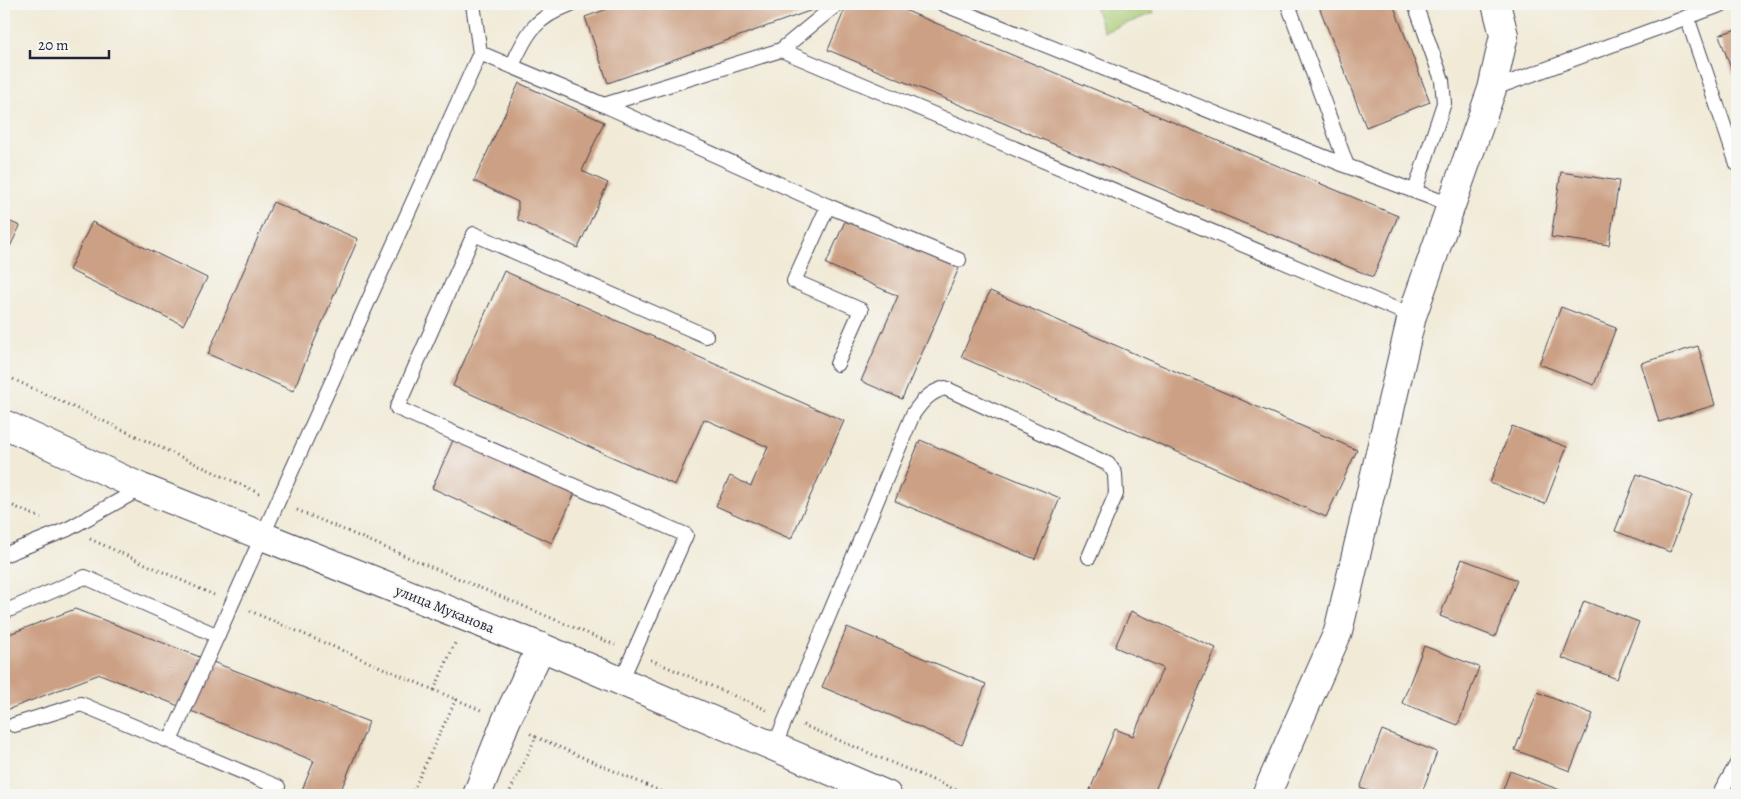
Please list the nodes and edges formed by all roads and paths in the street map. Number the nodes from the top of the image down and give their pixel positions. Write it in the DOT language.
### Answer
graph roads {
  1 [pos="473,4"];
  2 [pos="570,4"];
  3 [pos="837,4"];
  4 [pos="942,4"];
  5 [pos="1288,4"];
  6 [pos="1415,4"];
  7 [pos="1496,4"];
  8 [pos="1723,4"];
  9 [pos="1687,17"];
  10 [pos="781,50"];
  11 [pos="480,53"];
  12 [pos="512,66"];
  13 [pos="1492,89"];
  14 [pos="604,105"];
  15 [pos="1737,164"];
  16 [pos="1347,166"];
  17 [pos="1415,191"];
  18 [pos="1451,205"];
  19 [pos="828,206"];
  20 [pos="959,260"];
  21 [pos="1412,316"];
  22 [pos="706,336"];
  23 [pos="837,364"];
  24 [pos="4,375"];
  25 [pos="4,424"];
  26 [pos="142,488"];
  27 [pos="4,502"];
  28 [pos="278,502"];
  29 [pos="68,529"];
  30 [pos="263,537"];
  31 [pos="4,555"];
  32 [pos="1089,557"];
  33 [pos="233,604"];
  34 [pos="4,612"];
  35 [pos="218,636"];
  36 [pos="540,647"];
  37 [pos="621,681"];
  38 [pos="456,699"];
  39 [pos="506,721"];
  40 [pos="14,725"];
  41 [pos="536,737"];
  42 [pos="170,741"];
  43 [pos="774,747"];
  44 [pos="1737,764"];
  45 [pos="274,795"];
  46 [pos="411,795"];
  47 [pos="477,795"];
  48 [pos="669,795"];
  49 [pos="887,795"];
  50 [pos="1266,795"];
  51 [pos="1719,795"];
  1 -- 11 [label="lane"];
  2 -- 12 [label="lane"];
  3 -- 10 [label="lane"];
  4 -- 16 [label="lane"];
  5 -- 16 [label="lane"];
  6 -- 17 [label="lane"];
  7 -- 13 [label="street"];
  8 -- 9 [label="lane"];
  9 -- 13 [label="lane"];
  9 -- 15 [label="lane"];
  10 -- 14 [label="lane"];
  10 -- 21 [label="lane"];
  11 -- 12 [label="lane"];
  11 -- 28 [label="lane"];
  12 -- 14 [label="lane"];
  13 -- 18 [label="street"];
  14 -- 19 [label="lane"];
  16 -- 17 [label="lane"];
  17 -- 18 [label="lane"];
  18 -- 21 [label="street"];
  19 -- 20 [label="lane"];
  19 -- 23 [label="lane"];
  21 -- 50 [label="street"];
  22 -- 37 [label="lane"];
  24 -- 28 [label="path"];
  25 -- 26 [label="street, улица Муканова"];
  26 -- 29 [label="lane"];
  26 -- 30 [label="street, улица Муканова"];
  27 -- 29 [label="path"];
  28 -- 30 [label="lane"];
  29 -- 31 [label="lane"];
  29 -- 33 [label="path"];
  30 -- 33 [label="lane"];
  30 -- 36 [label="street, улица Муканова"];
  32 -- 43 [label="lane"];
  33 -- 35 [label="lane"];
  33 -- 38 [label="path"];
  34 -- 35 [label="lane"];
  35 -- 42 [label="lane"];
  36 -- 37 [label="street, улица Муканова"];
  36 -- 39 [label="street"];
  37 -- 43 [label="street, улица Муканова"];
  38 -- 39 [label="path"];
  38 -- 46 [label="path"];
  39 -- 47 [label="street"];
  40 -- 42 [label="lane"];
  41 -- 48 [label="path"];
  42 -- 45 [label="lane"];
  43 -- 49 [label="street, улица Муканова"];
  44 -- 51 [label="lane"];
}
